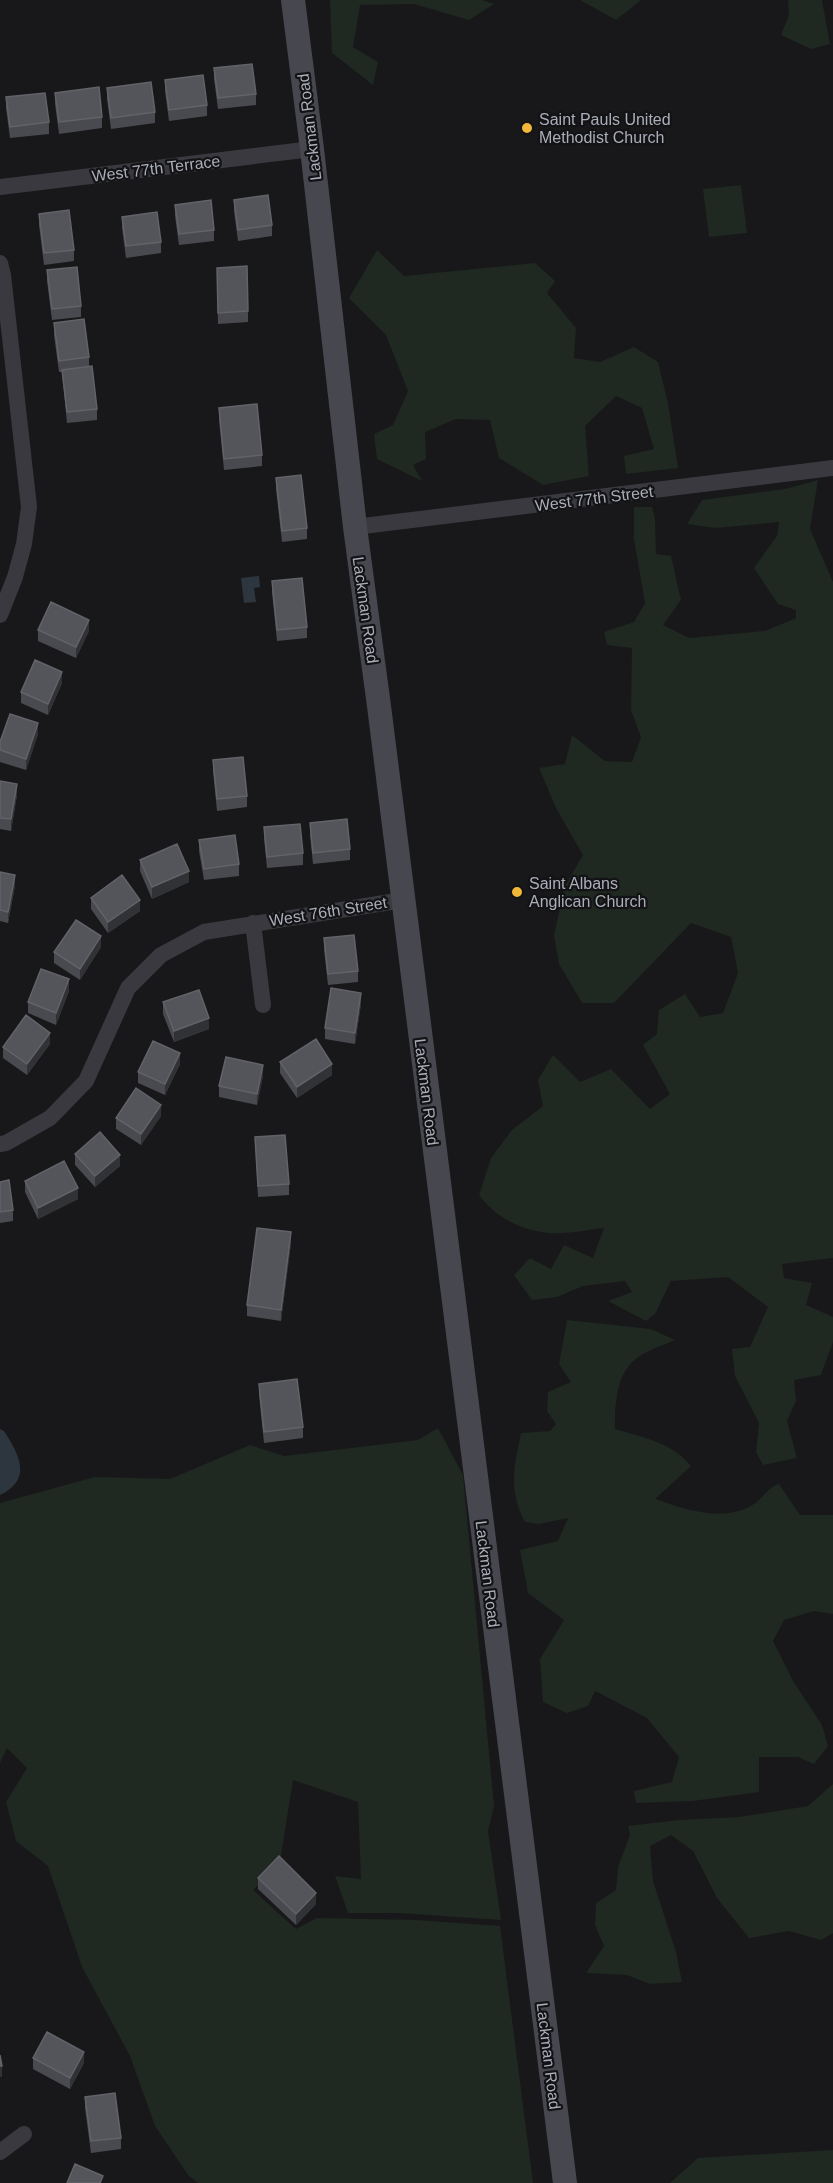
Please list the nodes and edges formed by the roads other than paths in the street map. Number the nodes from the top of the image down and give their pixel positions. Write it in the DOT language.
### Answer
graph roads {
  1 [pos="293,0"];
  2 [pos="312,149"];
  3 [pos="0,188"];
  4 [pos="0,263"];
  5 [pos="833,468"];
  6 [pos="355,527"];
  7 [pos="0,615"];
  8 [pos="403,900"];
  9 [pos="252,923"];
  10 [pos="263,1005"];
  11 [pos="0,1144"];
  12 [pos="24,2134"];
  13 [pos="0,2152"];
  14 [pos="565,2183"];
  1 -- 2 [label="main road, Lackman Road"];
  2 -- 3 [label="street, West 77th Terrace"];
  2 -- 6 [label="main road, Lackman Road"];
  4 -- 7 [label="street"];
  5 -- 6 [label="street, West 77th Street"];
  6 -- 8 [label="main road, Lackman Road"];
  8 -- 9 [label="street, West 76th Street"];
  8 -- 14 [label="main road, Lackman Road"];
  9 -- 10 [label="street, West 76th Street"];
  9 -- 11 [label="street, West 76th Street"];
  12 -- 13 [label="street"];
}
